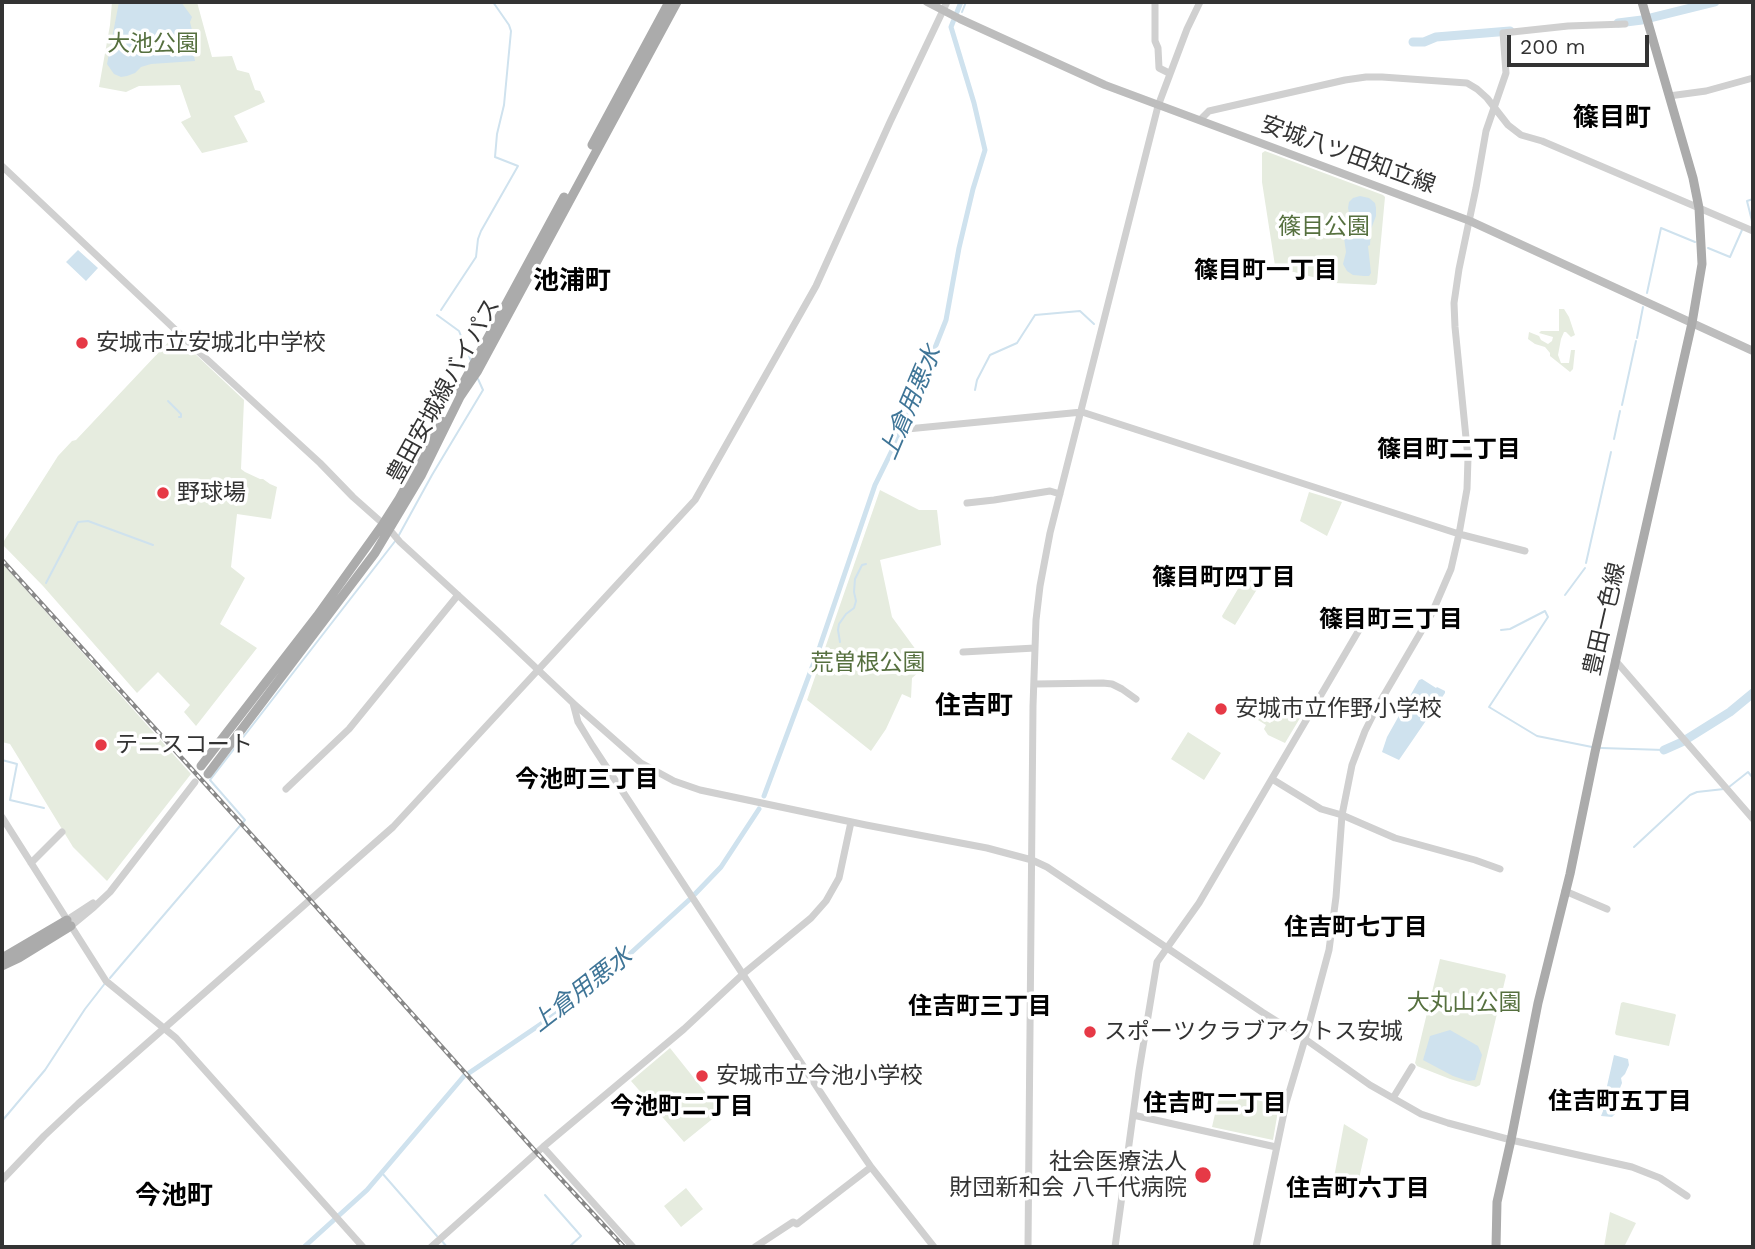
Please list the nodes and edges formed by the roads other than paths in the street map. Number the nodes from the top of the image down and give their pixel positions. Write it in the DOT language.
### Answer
graph roads {
  1 [pos="669,2"];
  2 [pos="677,2"];
  3 [pos="928,2"];
  4 [pos="1154,2"];
  5 [pos="1200,2"];
  6 [pos="1642,2"];
  7 [pos="947,8"];
  8 [pos="1625,24"];
  9 [pos="1169,73"];
  10 [pos="1753,78"];
  11 [pos="1669,96"];
  12 [pos="1158,106"];
  13 [pos="1494,108"];
  14 [pos="1200,120"];
  15 [pos="2,166"];
  16 [pos="1699,208"];
  17 [pos="1469,221"];
  18 [pos="1753,231"];
  19 [pos="1692,323"];
  20 [pos="1753,351"];
  21 [pos="1082,412"];
  22 [pos="900,430"];
  23 [pos="1060,494"];
  24 [pos="967,503"];
  25 [pos="386,527"];
  26 [pos="1459,534"];
  27 [pos="1525,551"];
  28 [pos="458,595"];
  29 [pos="1359,630"];
  30 [pos="1035,649"];
  31 [pos="963,652"];
  32 [pos="1615,660"];
  33 [pos="539,670"];
  34 [pos="1035,684"];
  35 [pos="1136,699"];
  36 [pos="573,703"];
  37 [pos="201,766"];
  38 [pos="208,774"];
  39 [pos="1272,779"];
  40 [pos="195,782"];
  41 [pos="286,789"];
  42 [pos="1342,815"];
  43 [pos="2,817"];
  44 [pos="1753,819"];
  45 [pos="851,822"];
  46 [pos="62,832"];
  47 [pos="1032,860"];
  48 [pos="31,863"];
  49 [pos="1500,869"];
  50 [pos="1565,891"];
  51 [pos="1607,909"];
  52 [pos="69,923"];
  53 [pos="1166,947"];
  54 [pos="2,958"];
  55 [pos="2,966"];
  56 [pos="743,974"];
  57 [pos="163,1028"];
  58 [pos="1305,1039"];
  59 [pos="1412,1067"];
  60 [pos="1393,1098"];
  61 [pos="1133,1115"];
  62 [pos="1511,1140"];
  63 [pos="544,1147"];
  64 [pos="1276,1147"];
  65 [pos="871,1167"];
  66 [pos="2,1180"];
  67 [pos="1687,1196"];
  68 [pos="758,1245"];
  69 [pos="363,1247"];
  70 [pos="431,1247"];
  71 [pos="633,1247"];
  72 [pos="934,1247"];
  73 [pos="1028,1247"];
  74 [pos="1115,1247"];
  75 [pos="1256,1247"];
  76 [pos="1496,1247"];
  1 -- 25 [label="main road, 豊田安城線バイパス"];
  2 -- 25 [label="main road, 豊田安城線バイパス"];
  3 -- 7 [label="main road, 安城八ツ田知立線"];
  4 -- 9 [label="street"];
  5 -- 9 [label="street"];
  6 -- 11 [label="main road, 豊田一色線"];
  7 -- 12 [label="main road, 安城八ツ田知立線"];
  7 -- 33 [label="street"];
  8 -- 13 [label="street"];
  9 -- 12 [label="street"];
  10 -- 11 [label="street"];
  11 -- 16 [label="main road, 豊田一色線"];
  12 -- 14 [label="main road, 安城八ツ田知立線"];
  12 -- 21 [label="street"];
  13 -- 14 [label="street"];
  13 -- 16 [label="street"];
  13 -- 17 [label="street"];
  14 -- 17 [label="main road, 安城八ツ田知立線"];
  15 -- 25 [label="street"];
  16 -- 18 [label="street"];
  16 -- 19 [label="main road, 豊田一色線"];
  17 -- 19 [label="main road, 安城八ツ田知立線"];
  17 -- 26 [label="street"];
  19 -- 20 [label="main road, 安城八ツ田知立線"];
  19 -- 32 [label="main road, 豊田一色線"];
  21 -- 22 [label="street"];
  21 -- 23 [label="street"];
  21 -- 26 [label="street"];
  23 -- 24 [label="street"];
  23 -- 30 [label="street"];
  25 -- 28 [label="street"];
  25 -- 37 [label="main road, 豊田安城線バイパス"];
  25 -- 38 [label="main road, 豊田安城線バイパス"];
  26 -- 27 [label="street"];
  26 -- 42 [label="street"];
  28 -- 33 [label="street"];
  28 -- 41 [label="street"];
  29 -- 39 [label="street"];
  30 -- 31 [label="street"];
  30 -- 34 [label="street"];
  32 -- 44 [label="street"];
  32 -- 50 [label="main road, 豊田一色線"];
  33 -- 36 [label="street"];
  33 -- 57 [label="street"];
  34 -- 35 [label="street"];
  34 -- 47 [label="street"];
  36 -- 45 [label="street"];
  36 -- 56 [label="street"];
  39 -- 42 [label="street"];
  39 -- 53 [label="street"];
  40 -- 52 [label="street"];
  42 -- 49 [label="street"];
  42 -- 58 [label="street"];
  43 -- 48 [label="street"];
  45 -- 47 [label="street"];
  45 -- 56 [label="street"];
  46 -- 48 [label="street"];
  47 -- 53 [label="street"];
  47 -- 73 [label="street"];
  48 -- 52 [label="street"];
  50 -- 51 [label="street"];
  50 -- 62 [label="main road, 豊田一色線"];
  52 -- 54 [label="main road"];
  52 -- 55 [label="main road"];
  52 -- 57 [label="street"];
  53 -- 58 [label="street"];
  53 -- 61 [label="street"];
  56 -- 63 [label="street"];
  56 -- 65 [label="street"];
  57 -- 66 [label="street"];
  57 -- 69 [label="street"];
  58 -- 60 [label="street"];
  58 -- 64 [label="street"];
  59 -- 60 [label="street"];
  60 -- 62 [label="street"];
  61 -- 64 [label="street"];
  61 -- 74 [label="street"];
  62 -- 67 [label="street"];
  62 -- 76 [label="main road, 豊田一色線"];
  63 -- 70 [label="street"];
  63 -- 71 [label="street"];
  64 -- 75 [label="street"];
  65 -- 68 [label="street"];
  65 -- 72 [label="street"];
}
